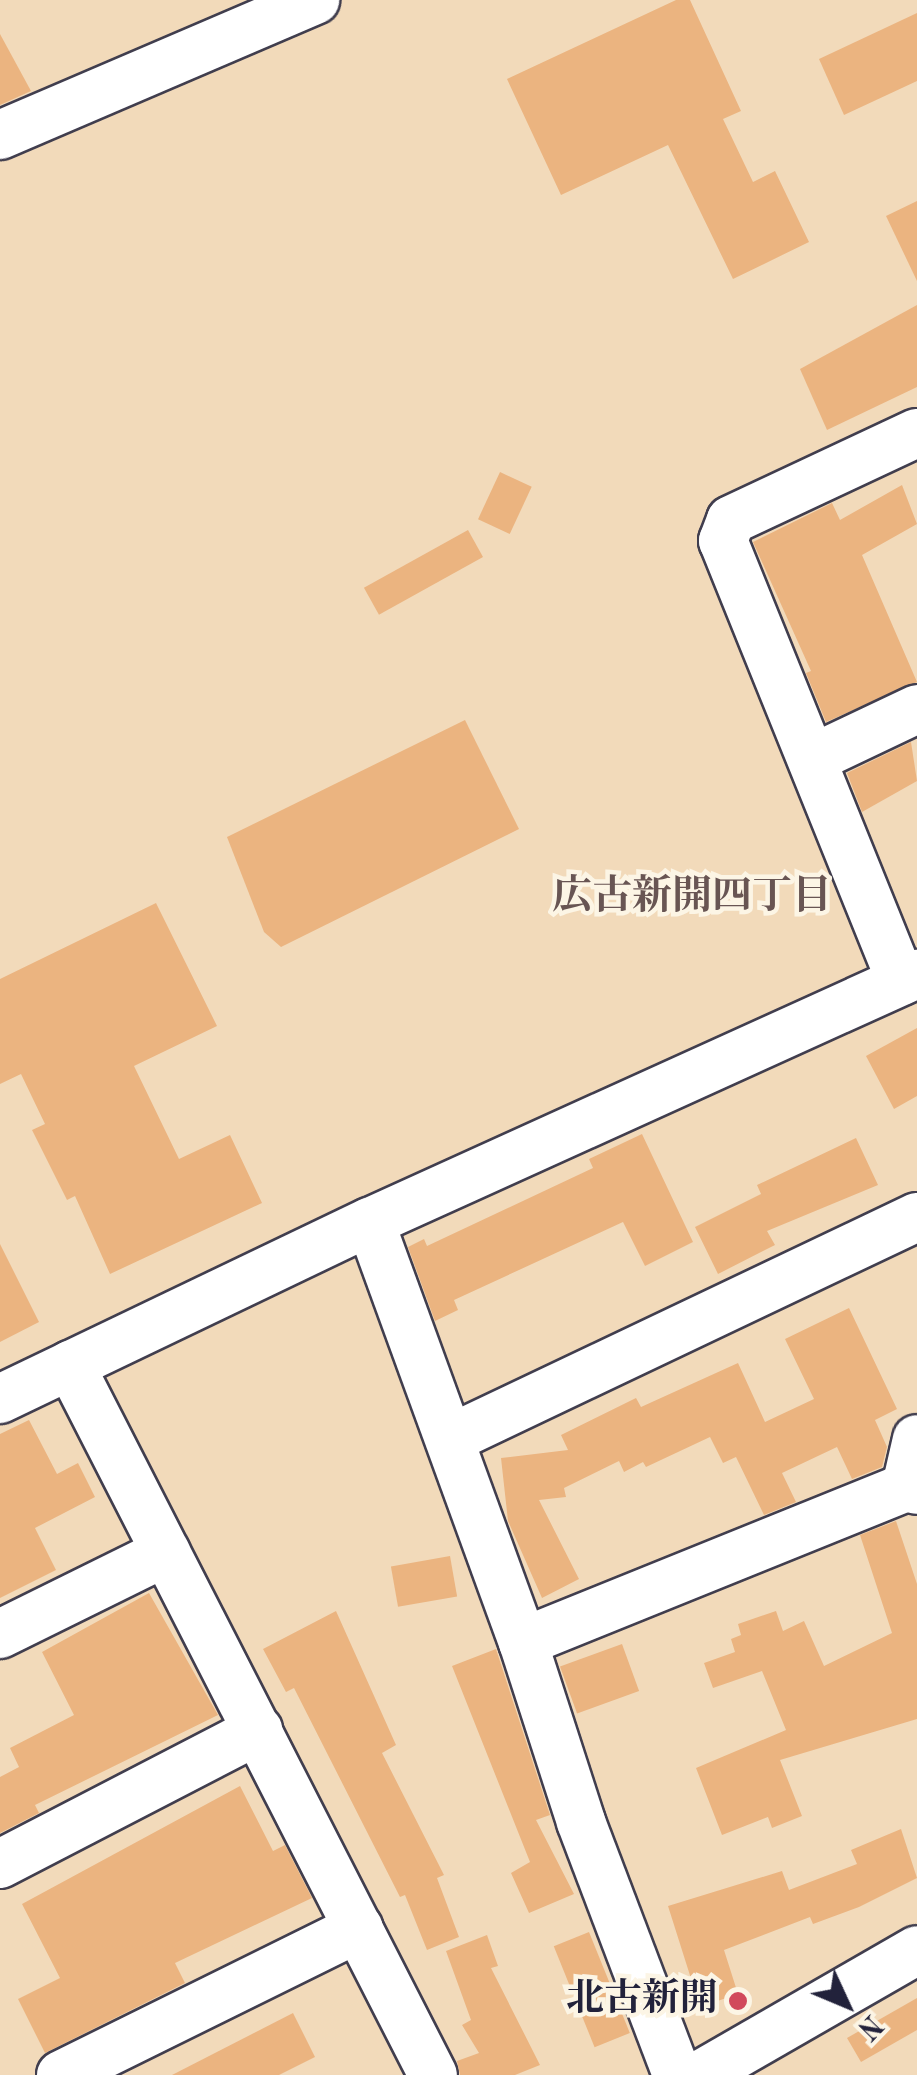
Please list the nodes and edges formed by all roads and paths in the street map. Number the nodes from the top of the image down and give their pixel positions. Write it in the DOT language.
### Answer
graph roads {
  1 [pos="315,0"];
  2 [pos="0,136"];
  3 [pos="917,432"];
  4 [pos="917,709"];
  5 [pos="814,758"];
  6 [pos="909,978"];
  7 [pos="917,1218"];
  8 [pos="370,1222"];
  9 [pos="70,1365"];
  10 [pos="0,1399"];
  11 [pos="450,1439"];
  12 [pos="917,1439"];
  13 [pos="911,1488"];
  14 [pos="166,1552"];
  15 [pos="0,1634"];
  16 [pos="523,1642"];
  17 [pos="258,1730"];
  18 [pos="0,1864"];
  19 [pos="359,1928"];
  20 [pos="917,1950"];
  21 [pos="61,2075"];
  22 [pos="432,2075"];
  23 [pos="678,2075"];
  24 [pos="700,2075"];
  1 -- 2 [label="street"];
  3 -- 5 [label="street"];
  4 -- 5 [label="street"];
  5 -- 6 [label="street"];
  6 -- 8 [label="street"];
  7 -- 11 [label="street"];
  8 -- 9 [label="street"];
  8 -- 11 [label="street"];
  9 -- 10 [label="street"];
  9 -- 14 [label="street"];
  11 -- 16 [label="street"];
  12 -- 13 [label="street"];
  13 -- 16 [label="street"];
  14 -- 15 [label="street"];
  14 -- 17 [label="street"];
  16 -- 23 [label="street"];
  17 -- 18 [label="street"];
  17 -- 19 [label="street"];
  19 -- 21 [label="street"];
  19 -- 22 [label="street"];
  20 -- 24 [label="street"];
}
